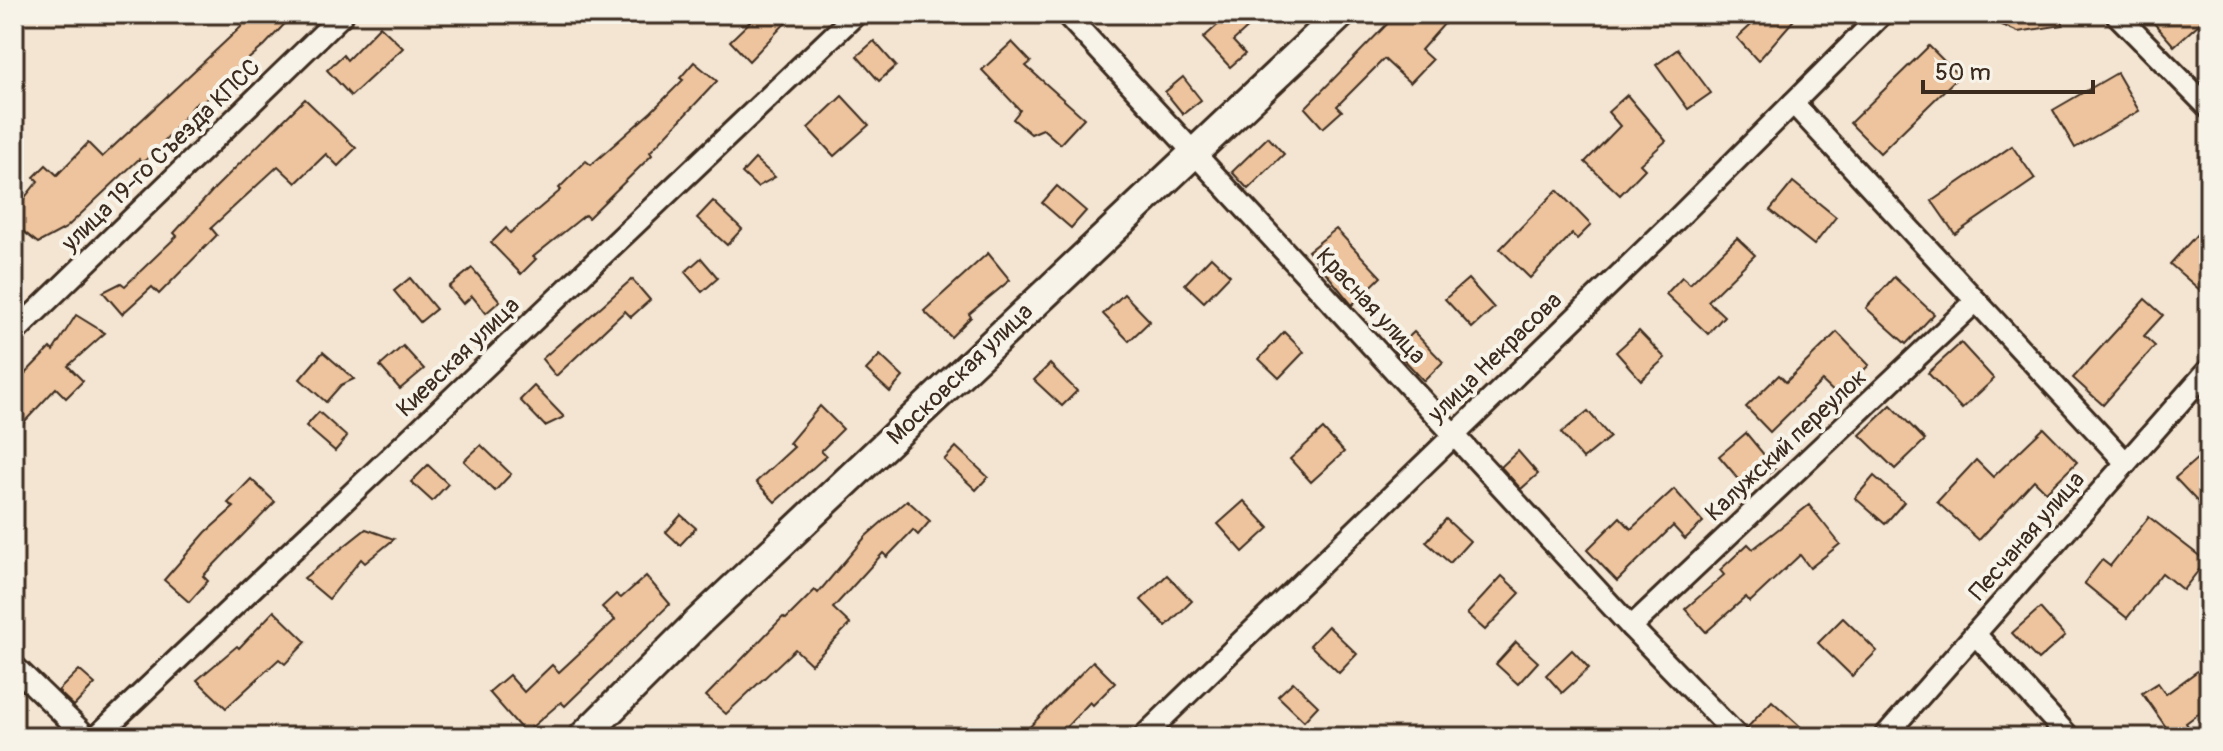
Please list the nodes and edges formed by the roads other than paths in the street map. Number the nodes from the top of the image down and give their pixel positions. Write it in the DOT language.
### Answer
graph roads {
  1 [pos="343,14"];
  2 [pos="856,14"];
  3 [pos="1066,14"];
  4 [pos="1341,14"];
  5 [pos="1882,14"];
  6 [pos="2116,14"];
  7 [pos="1793,103"];
  8 [pos="2209,108"];
  9 [pos="1193,152"];
  10 [pos="1976,301"];
  11 [pos="14,333"];
  12 [pos="2209,369"];
  13 [pos="1452,433"];
  14 [pos="2126,463"];
  15 [pos="1631,627"];
  16 [pos="1975,634"];
  17 [pos="14,666"];
  18 [pos="87,737"];
  19 [pos="96,737"];
  20 [pos="583,737"];
  21 [pos="1143,737"];
  22 [pos="1738,737"];
  23 [pos="1884,737"];
  24 [pos="2069,737"];
  1 -- 11 [label="street, улица 19-го Съезда КПСС"];
  2 -- 19 [label="street, Киевская улица"];
  3 -- 9 [label="street, Красная улица"];
  4 -- 9 [label="main road, Московская улица"];
  5 -- 7 [label="street, улица Некрасова"];
  6 -- 8 [label="street"];
  7 -- 10 [label="street"];
  7 -- 13 [label="street, улица Некрасова"];
  9 -- 13 [label="street, Красная улица"];
  9 -- 20 [label="main road, Московская улица"];
  10 -- 14 [label="street"];
  10 -- 15 [label="street, Калужский переулок"];
  12 -- 14 [label="street, Песчаная улица"];
  13 -- 15 [label="street, Красная улица"];
  13 -- 21 [label="street, улица Некрасова"];
  14 -- 16 [label="street, Песчаная улица"];
  15 -- 22 [label="street, Красная улица"];
  16 -- 23 [label="street, Песчаная улица"];
  16 -- 24 [label="street"];
  17 -- 18 [label="street"];
}
